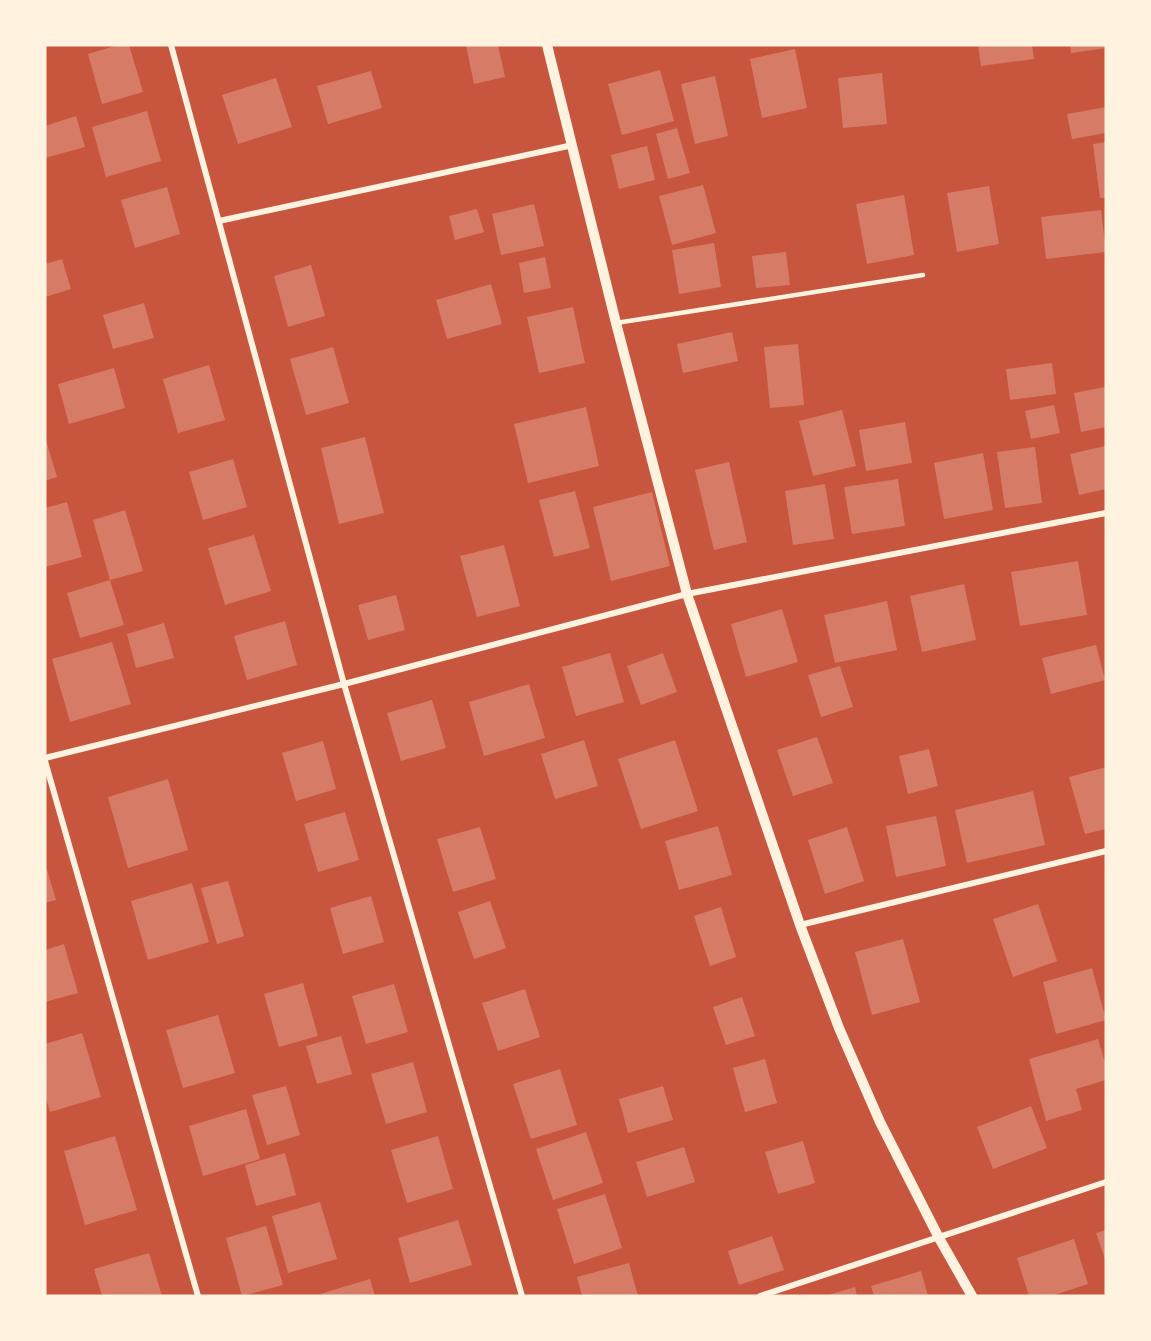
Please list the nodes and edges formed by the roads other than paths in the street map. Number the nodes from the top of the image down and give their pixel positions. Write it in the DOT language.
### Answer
graph roads {
  1 [pos="171,45"];
  2 [pos="547,45"];
  3 [pos="573,145"];
  4 [pos="219,221"];
  5 [pos="923,275"];
  6 [pos="616,323"];
  7 [pos="1106,513"];
  8 [pos="687,594"];
  9 [pos="344,684"];
  10 [pos="45,760"];
  11 [pos="1106,851"];
  12 [pos="800,925"];
  13 [pos="1106,1182"];
  14 [pos="939,1238"];
  15 [pos="198,1296"];
  16 [pos="522,1296"];
  17 [pos="759,1296"];
  18 [pos="972,1296"];
  1 -- 4 [label="street"];
  2 -- 3 [label="street"];
  3 -- 4 [label="street"];
  3 -- 6 [label="street"];
  4 -- 9 [label="street"];
  5 -- 6 [label="lane"];
  6 -- 8 [label="street"];
  7 -- 8 [label="street"];
  8 -- 9 [label="street"];
  8 -- 12 [label="street"];
  9 -- 10 [label="street"];
  9 -- 16 [label="street"];
  10 -- 15 [label="street"];
  11 -- 12 [label="street"];
  12 -- 14 [label="street"];
  13 -- 14 [label="street"];
  14 -- 17 [label="street"];
  14 -- 18 [label="street"];
}
